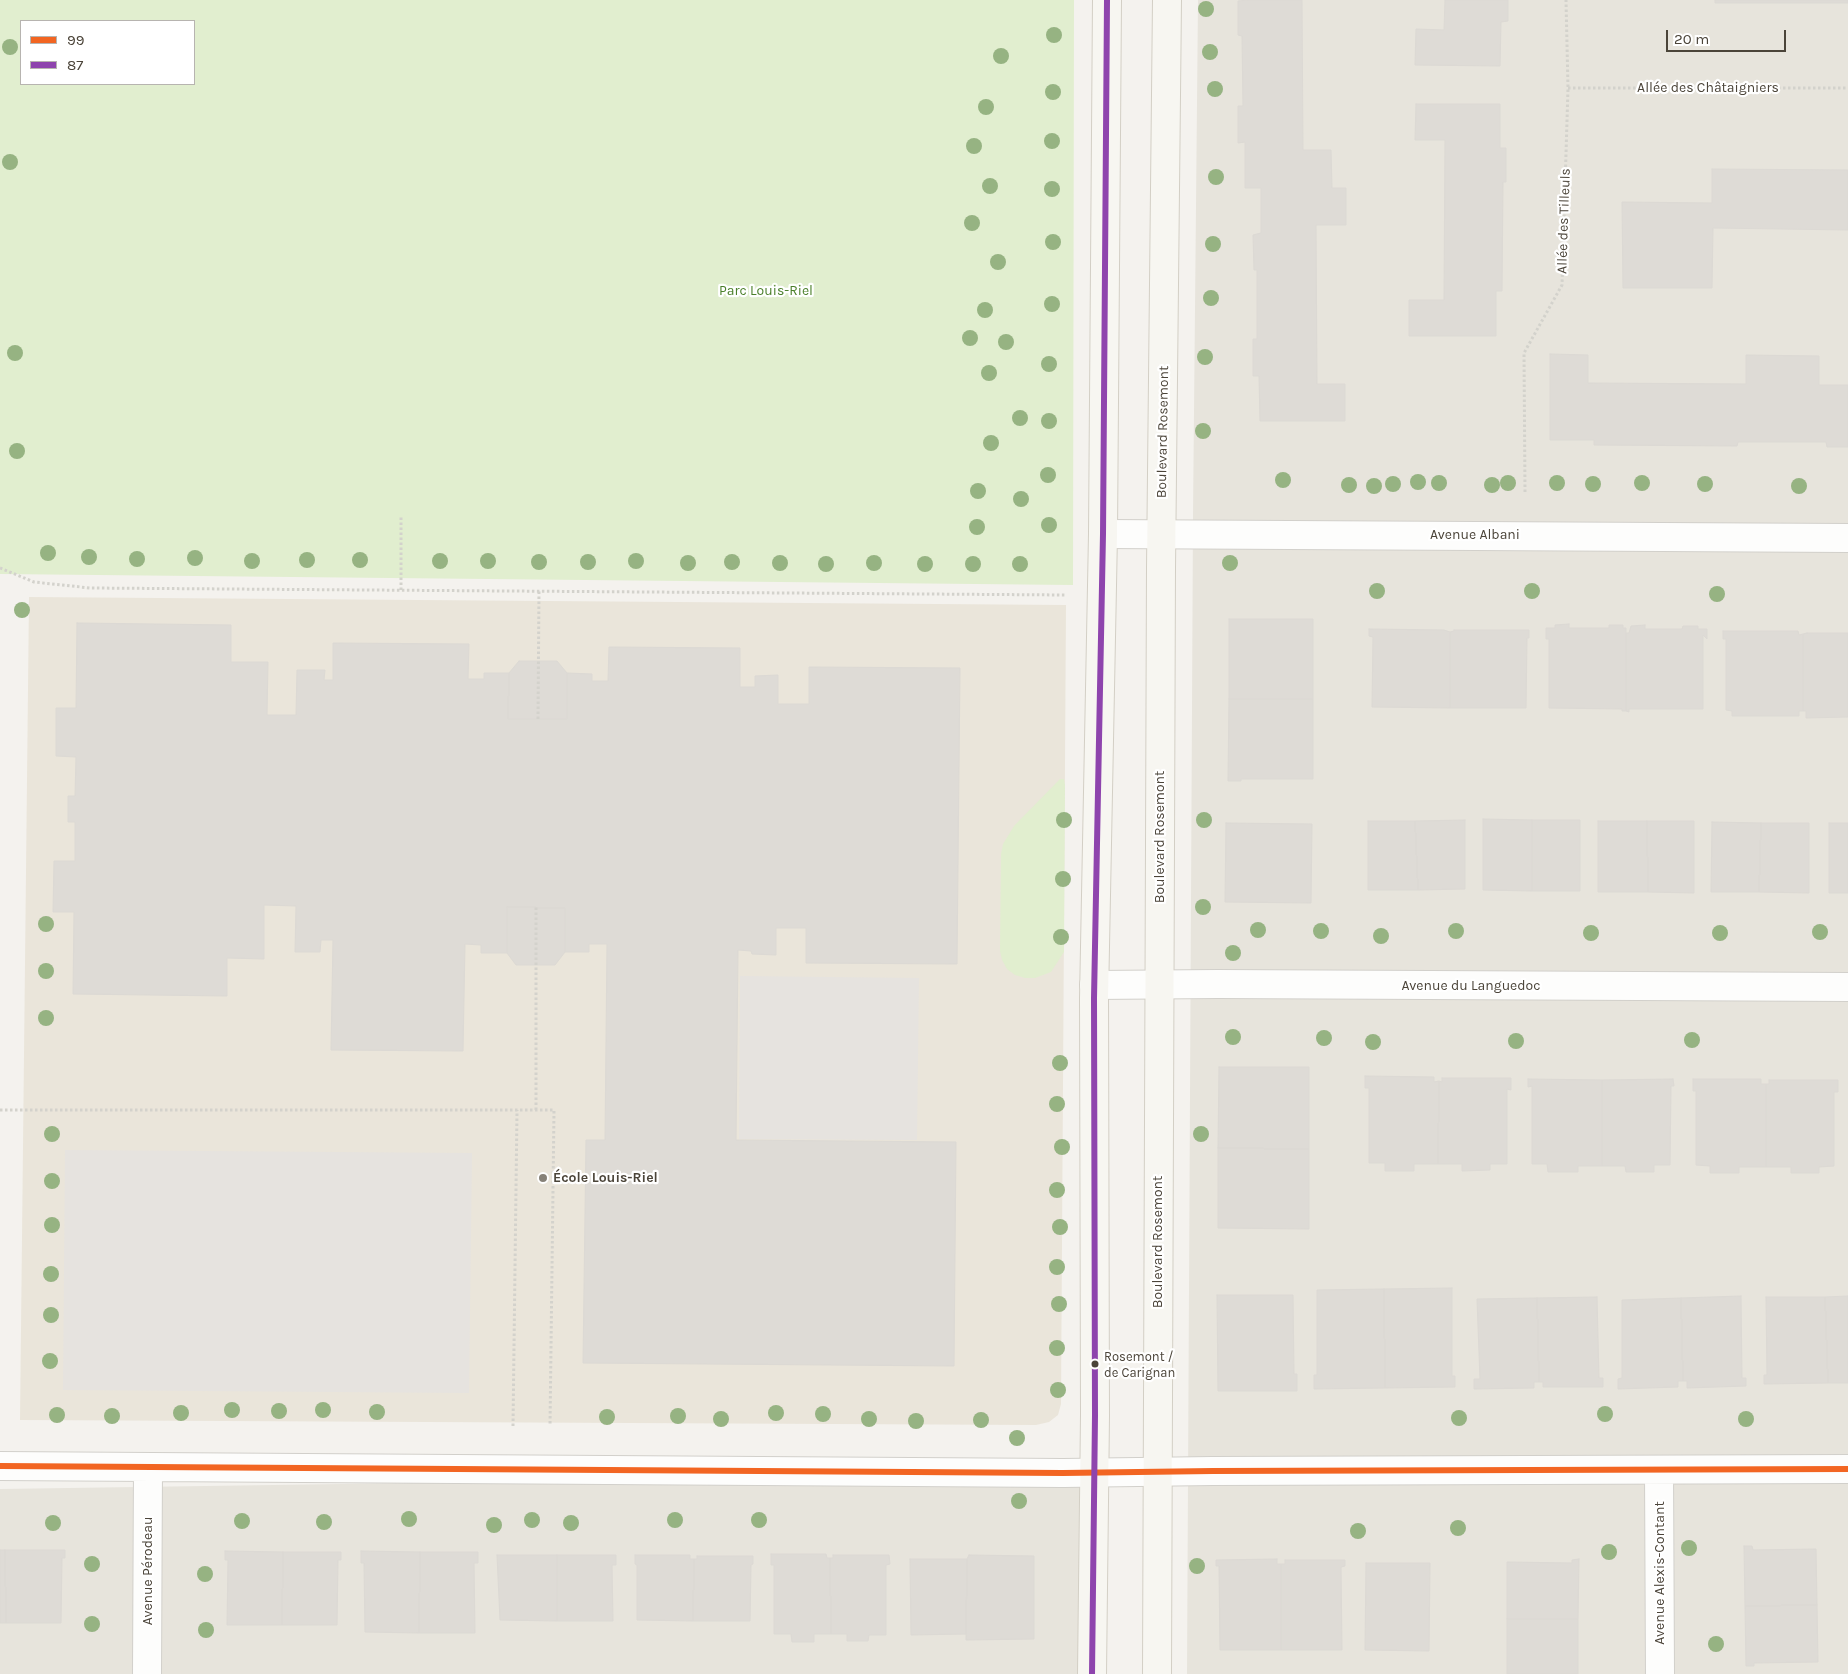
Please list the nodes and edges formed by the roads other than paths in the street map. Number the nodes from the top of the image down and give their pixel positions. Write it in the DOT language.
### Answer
graph roads {
  1 [pos="1107,0"];
  2 [pos="1167,0"];
  3 [pos="1162,533"];
  4 [pos="1103,534"];
  5 [pos="1848,538"];
  6 [pos="1159,984"];
  7 [pos="1094,985"];
  8 [pos="1848,987"];
  9 [pos="0,1466"];
  10 [pos="148,1468"];
  11 [pos="1848,1470"];
  12 [pos="1659,1471"];
  13 [pos="1157,1472"];
  14 [pos="1095,1473"];
  15 [pos="147,1674"];
  16 [pos="1092,1674"];
  17 [pos="1156,1674"];
  18 [pos="1660,1674"];
  1 -- 4 [label="main road"];
  2 -- 3 [label="main road, Boulevard Rosemont"];
  3 -- 4 [label="street, Avenue Albani"];
  3 -- 5 [label="street, Avenue Albani"];
  3 -- 6 [label="main road, Boulevard Rosemont"];
  4 -- 7 [label="main road"];
  6 -- 7 [label="street, Avenue du Languedoc"];
  6 -- 8 [label="street, Avenue du Languedoc"];
  6 -- 13 [label="main road, Boulevard Rosemont"];
  7 -- 14 [label="main road"];
  9 -- 10 [label="street"];
  10 -- 14 [label="street"];
  10 -- 15 [label="street, Avenue Pérodeau"];
  11 -- 12 [label="street"];
  12 -- 13 [label="street"];
  12 -- 18 [label="street, Avenue Alexis-Contant"];
  13 -- 14 [label="street"];
  13 -- 17 [label="main road, Boulevard Rosemont"];
  14 -- 16 [label="main road"];
}
